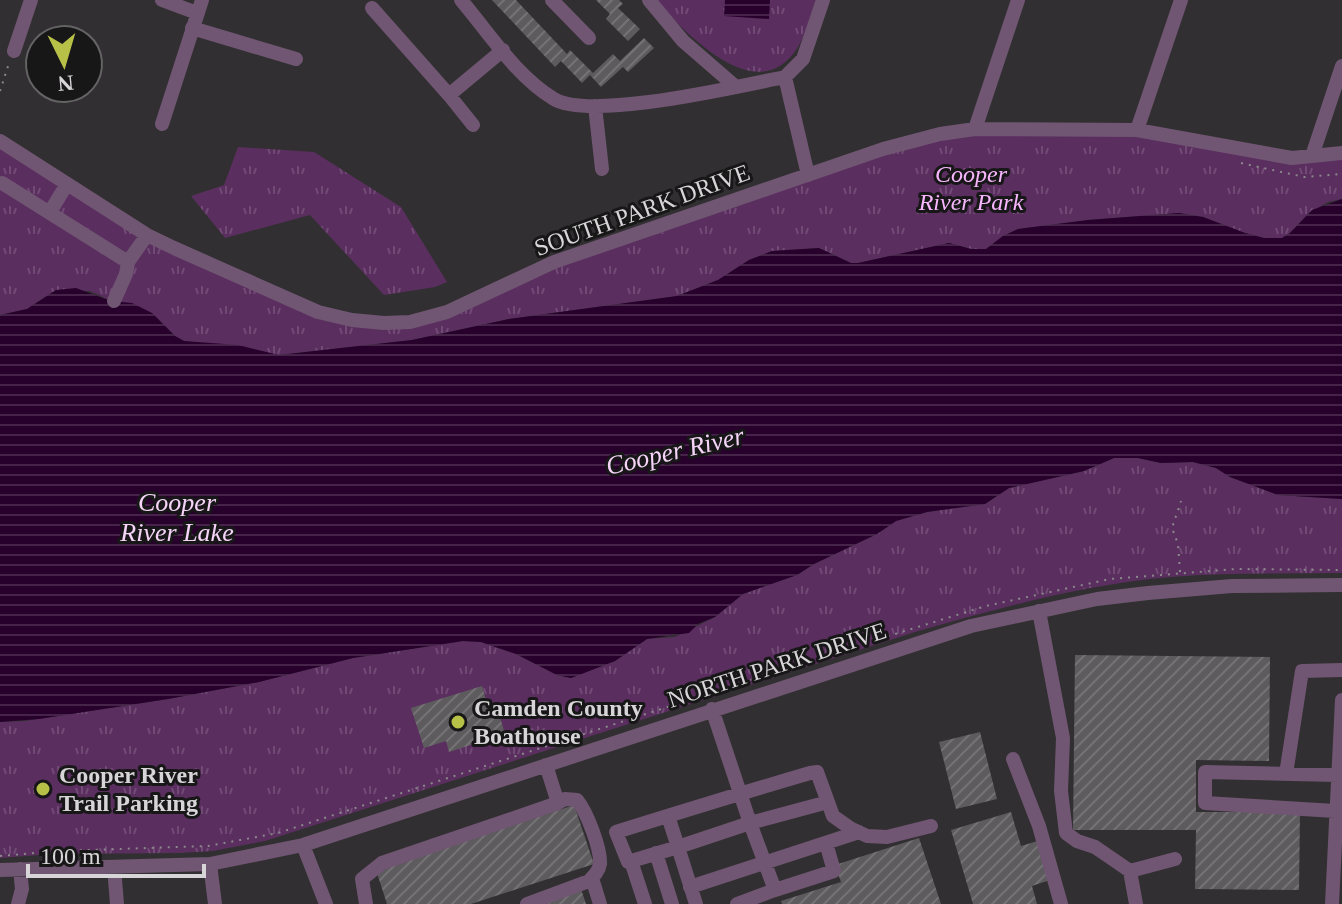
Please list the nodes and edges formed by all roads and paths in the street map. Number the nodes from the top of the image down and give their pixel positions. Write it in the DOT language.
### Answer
graph roads {
  1 [pos="31,0"];
  2 [pos="162,0"];
  3 [pos="552,0"];
  4 [pos="649,0"];
  5 [pos="823,0"];
  6 [pos="1018,0"];
  7 [pos="1181,0"];
  8 [pos="468,2"];
  9 [pos="200,6"];
  10 [pos="372,8"];
  11 [pos="192,28"];
  12 [pos="589,38"];
  13 [pos="503,50"];
  14 [pos="14,51"];
  15 [pos="296,59"];
  16 [pos="1342,66"];
  17 [pos="785,77"];
  18 [pos="736,87"];
  19 [pos="0,91"];
  20 [pos="449,95"];
  21 [pos="595,106"];
  22 [pos="162,124"];
  23 [pos="473,125"];
  24 [pos="975,129"];
  25 [pos="1137,130"];
  26 [pos="0,141"];
  27 [pos="1342,153"];
  28 [pos="1312,156"];
  29 [pos="602,169"];
  30 [pos="808,175"];
  31 [pos="2,183"];
  32 [pos="67,184"];
  33 [pos="50,212"];
  34 [pos="147,235"];
  35 [pos="128,262"];
  36 [pos="114,301"];
  37 [pos="1181,501"];
  38 [pos="1342,570"];
  39 [pos="1180,573"];
  40 [pos="1342,585"];
  41 [pos="1039,611"];
  42 [pos="1342,670"];
  43 [pos="1342,700"];
  44 [pos="712,709"];
  45 [pos="1013,759"];
  46 [pos="546,765"];
  47 [pos="1286,774"];
  48 [pos="1337,775"];
  49 [pos="1339,791"];
  50 [pos="740,793"];
  51 [pos="828,802"];
  52 [pos="558,803"];
  53 [pos="1335,811"];
  54 [pos="668,816"];
  55 [pos="750,823"];
  56 [pos="931,826"];
  57 [pos="859,832"];
  58 [pos="826,843"];
  59 [pos="303,845"];
  60 [pos="678,847"];
  61 [pos="656,853"];
  62 [pos="0,856"];
  63 [pos="1175,859"];
  64 [pos="631,861"];
  65 [pos="764,863"];
  66 [pos="210,864"];
  67 [pos="114,867"];
  68 [pos="20,869"];
  69 [pos="0,870"];
  70 [pos="1130,871"];
  71 [pos="592,878"];
  72 [pos="690,887"];
  73 [pos="775,890"];
  74 [pos="18,904"];
  75 [pos="117,904"];
  76 [pos="215,904"];
  77 [pos="326,904"];
  78 [pos="366,904"];
  79 [pos="528,904"];
  80 [pos="600,904"];
  81 [pos="645,904"];
  82 [pos="672,904"];
  83 [pos="696,904"];
  84 [pos="737,904"];
  85 [pos="1061,904"];
  86 [pos="1136,904"];
  87 [pos="1332,904"];
  1 -- 14 [label="street"];
  2 -- 9 [label="street"];
  3 -- 12 [label="street"];
  4 -- 18 [label="street"];
  5 -- 17 [label="street"];
  6 -- 24 [label="street"];
  7 -- 25 [label="street"];
  8 -- 13 [label="street"];
  9 -- 11 [label="street"];
  10 -- 20 [label="street"];
  11 -- 15 [label="street"];
  11 -- 22 [label="street"];
  13 -- 20 [label="street"];
  13 -- 21 [label="street"];
  14 -- 19 [label="path"];
  16 -- 28 [label="street"];
  17 -- 18 [label="street"];
  17 -- 30 [label="street"];
  18 -- 21 [label="street"];
  20 -- 23 [label="street"];
  21 -- 29 [label="street"];
  24 -- 25 [label="street, SOUTH PARK DRIVE"];
  24 -- 30 [label="street, SOUTH PARK DRIVE"];
  25 -- 28 [label="street, SOUTH PARK DRIVE"];
  26 -- 32 [label="street, SOUTH PARK DRIVE"];
  27 -- 28 [label="street, SOUTH PARK DRIVE"];
  30 -- 34 [label="street, SOUTH PARK DRIVE"];
  31 -- 33 [label="street"];
  32 -- 33 [label="street"];
  32 -- 34 [label="street, SOUTH PARK DRIVE"];
  33 -- 35 [label="street"];
  34 -- 35 [label="street"];
  35 -- 36 [label="street"];
  37 -- 39 [label="path"];
  38 -- 39 [label="path"];
  39 -- 62 [label="path"];
  40 -- 41 [label="street, NORTH PARK DRIVE"];
  41 -- 44 [label="street, NORTH PARK DRIVE"];
  41 -- 70 [label="street"];
  42 -- 47 [label="street"];
  43 -- 48 [label="street"];
  44 -- 46 [label="street, NORTH PARK DRIVE"];
  44 -- 50 [label="street"];
  45 -- 85 [label="street"];
  46 -- 52 [label="street"];
  46 -- 59 [label="street, NORTH PARK DRIVE"];
  47 -- 48 [label="street"];
  47 -- 53 [label="street"];
  48 -- 49 [label="street"];
  49 -- 53 [label="street"];
  50 -- 51 [label="street"];
  50 -- 54 [label="street"];
  50 -- 55 [label="street"];
  51 -- 55 [label="street"];
  51 -- 57 [label="street"];
  52 -- 71 [label="street"];
  52 -- 78 [label="street"];
  53 -- 87 [label="street"];
  54 -- 60 [label="street"];
  54 -- 64 [label="street"];
  55 -- 60 [label="street"];
  55 -- 65 [label="street"];
  56 -- 57 [label="street"];
  57 -- 58 [label="street"];
  58 -- 65 [label="street"];
  58 -- 73 [label="street"];
  59 -- 66 [label="street, NORTH PARK DRIVE"];
  59 -- 77 [label="street"];
  60 -- 61 [label="street"];
  60 -- 72 [label="street"];
  61 -- 64 [label="street"];
  61 -- 82 [label="street"];
  63 -- 70 [label="street"];
  64 -- 81 [label="street"];
  65 -- 72 [label="street"];
  65 -- 73 [label="street"];
  66 -- 67 [label="street, NORTH PARK DRIVE"];
  66 -- 76 [label="street"];
  67 -- 68 [label="street, NORTH PARK DRIVE"];
  67 -- 75 [label="street"];
  68 -- 69 [label="street, NORTH PARK DRIVE"];
  68 -- 74 [label="street"];
  70 -- 86 [label="street"];
  71 -- 79 [label="street"];
  71 -- 80 [label="street"];
  72 -- 83 [label="street"];
  73 -- 84 [label="street"];
}
